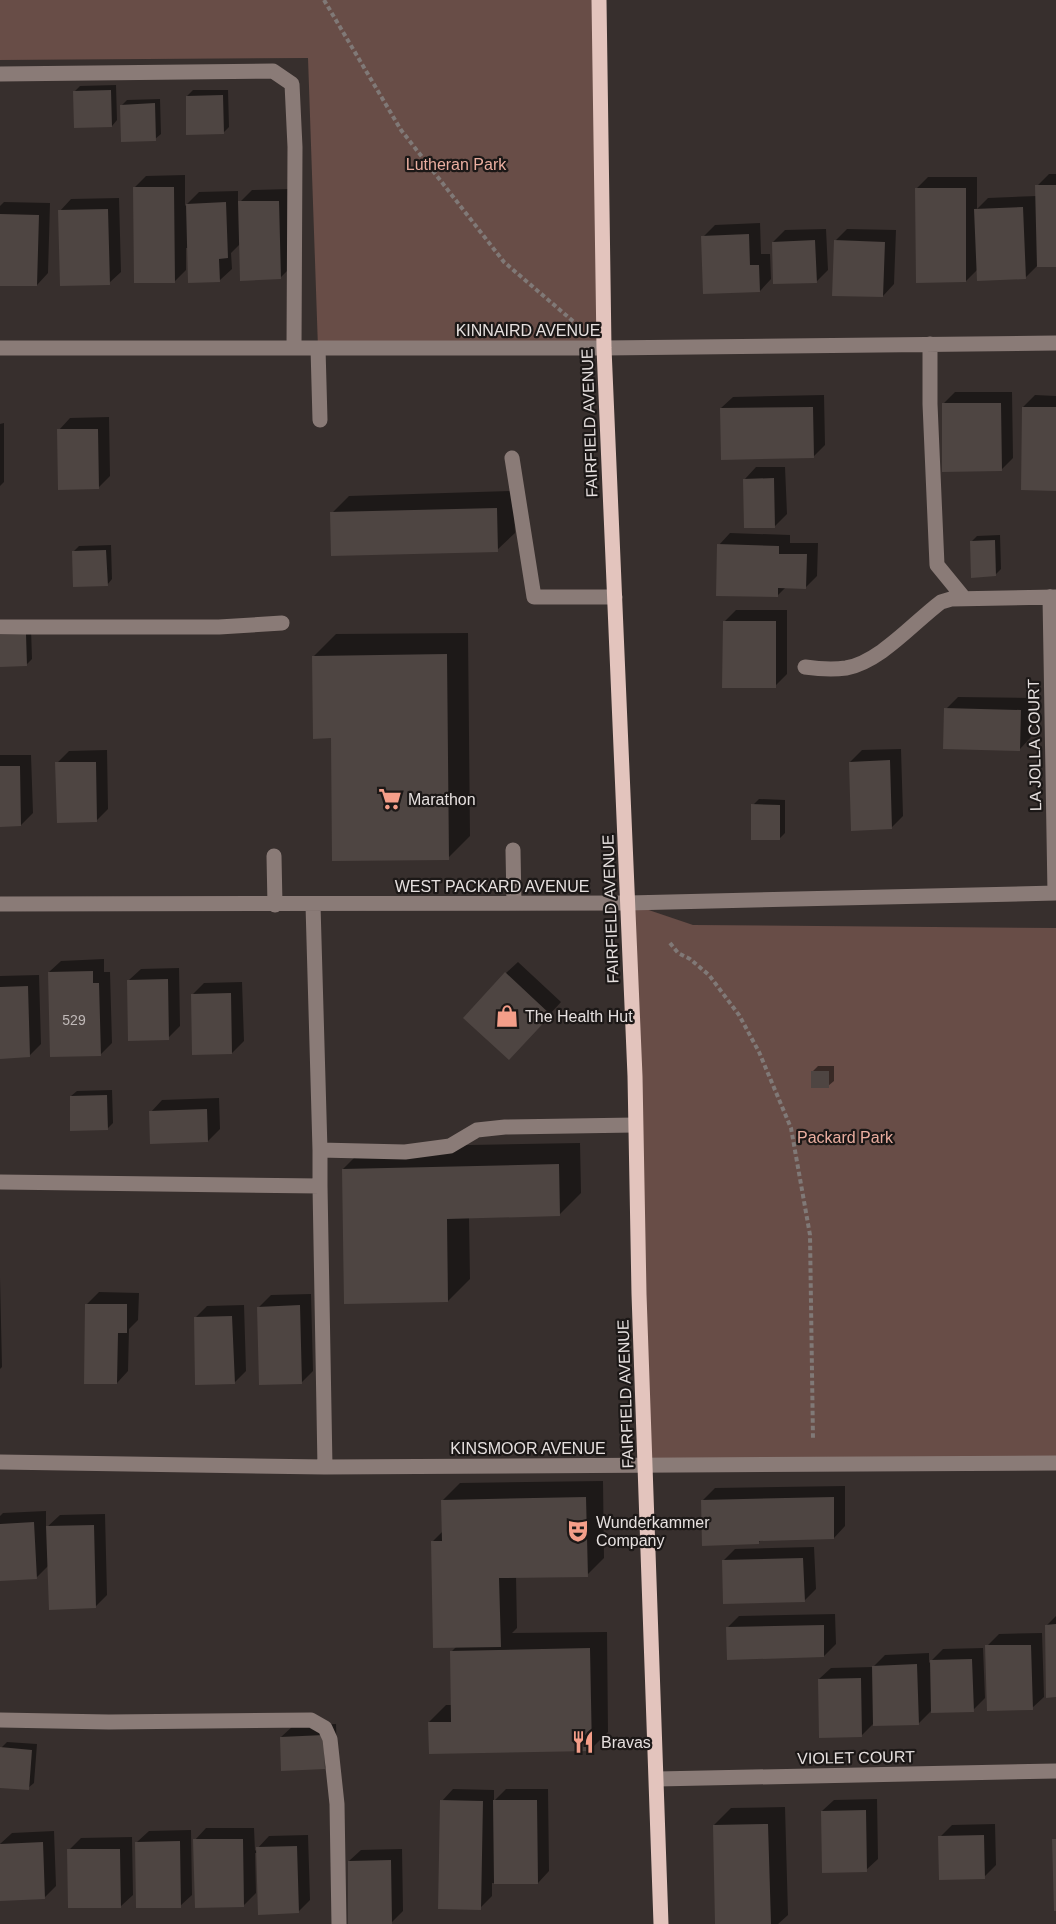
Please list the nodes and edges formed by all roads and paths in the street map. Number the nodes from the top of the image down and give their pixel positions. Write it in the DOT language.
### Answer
graph roads {
  1 [pos="324,0"];
  2 [pos="599,0"];
  3 [pos="0,74"];
  4 [pos="1056,343"];
  5 [pos="930,344"];
  6 [pos="0,348"];
  7 [pos="294,348"];
  8 [pos="318,348"];
  9 [pos="604,348"];
  10 [pos="320,420"];
  11 [pos="512,458"];
  12 [pos="615,597"];
  13 [pos="1053,597"];
  14 [pos="964,598"];
  15 [pos="282,623"];
  16 [pos="0,627"];
  17 [pos="805,668"];
  18 [pos="513,850"];
  19 [pos="274,856"];
  20 [pos="1055,893"];
  21 [pos="514,903"];
  22 [pos="628,903"];
  23 [pos="0,904"];
  24 [pos="313,904"];
  25 [pos="275,905"];
  26 [pos="669,943"];
  27 [pos="635,1125"];
  28 [pos="320,1150"];
  29 [pos="0,1182"];
  30 [pos="320,1186"];
  31 [pos="0,1462"];
  32 [pos="1056,1463"];
  33 [pos="813,1464"];
  34 [pos="645,1465"];
  35 [pos="325,1467"];
  36 [pos="0,1720"];
  37 [pos="1056,1771"];
  38 [pos="657,1779"];
  39 [pos="339,1924"];
  40 [pos="661,1924"];
  1 -- 9 [label="path"];
  2 -- 9 [label="main road, FAIRFIELD AVENUE"];
  3 -- 7 [label="street"];
  4 -- 5 [label="street, KINNAIRD AVENUE"];
  5 -- 9 [label="street, KINNAIRD AVENUE"];
  5 -- 14 [label="street"];
  6 -- 7 [label="street, KINNAIRD AVENUE"];
  7 -- 8 [label="street, KINNAIRD AVENUE"];
  8 -- 9 [label="street, KINNAIRD AVENUE"];
  8 -- 10 [label="street"];
  9 -- 12 [label="main road, FAIRFIELD AVENUE"];
  11 -- 12 [label="street"];
  12 -- 22 [label="main road, FAIRFIELD AVENUE"];
  13 -- 14 [label="street"];
  13 -- 20 [label="street, LA JOLLA COURT"];
  14 -- 17 [label="street"];
  15 -- 16 [label="street"];
  18 -- 21 [label="street"];
  19 -- 25 [label="street"];
  20 -- 22 [label="street, WEST PACKARD AVENUE"];
  21 -- 22 [label="street, WEST PACKARD AVENUE"];
  21 -- 24 [label="street, WEST PACKARD AVENUE"];
  22 -- 27 [label="main road, FAIRFIELD AVENUE"];
  23 -- 25 [label="street, WEST PACKARD AVENUE"];
  24 -- 25 [label="street, WEST PACKARD AVENUE"];
  24 -- 28 [label="street"];
  26 -- 33 [label="path"];
  27 -- 28 [label="street"];
  27 -- 34 [label="main road, FAIRFIELD AVENUE"];
  28 -- 30 [label="street"];
  29 -- 30 [label="street"];
  30 -- 35 [label="street"];
  31 -- 35 [label="street, KINSMOOR AVENUE"];
  32 -- 33 [label="street, KINSMOOR AVENUE"];
  33 -- 34 [label="street, KINSMOOR AVENUE"];
  34 -- 35 [label="street, KINSMOOR AVENUE"];
  34 -- 38 [label="main road, FAIRFIELD AVENUE"];
  36 -- 39 [label="street"];
  37 -- 38 [label="street, VIOLET COURT"];
  38 -- 40 [label="main road, FAIRFIELD AVENUE"];
}
